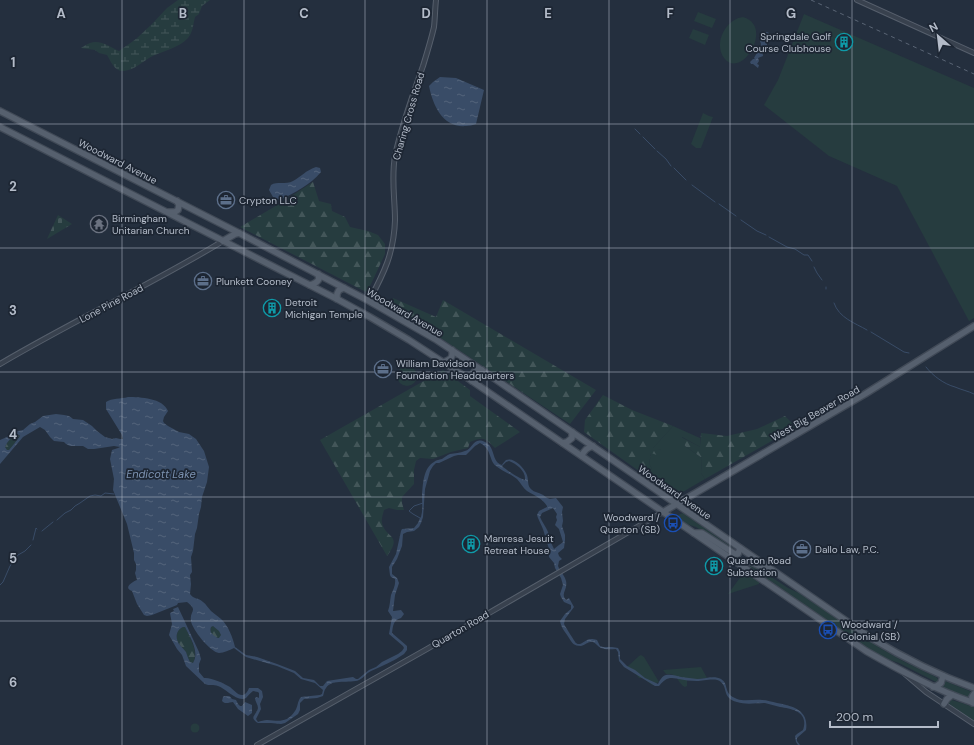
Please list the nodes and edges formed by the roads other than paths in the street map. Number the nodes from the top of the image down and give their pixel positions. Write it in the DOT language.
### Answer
graph roads {
  1 [pos="436,0"];
  2 [pos="857,0"];
  3 [pos="974,53"];
  4 [pos="0,111"];
  5 [pos="0,127"];
  6 [pos="176,201"];
  7 [pos="166,212"];
  8 [pos="239,233"];
  9 [pos="223,240"];
  10 [pos="318,274"];
  11 [pos="310,285"];
  12 [pos="344,288"];
  13 [pos="337,299"];
  14 [pos="369,301"];
  15 [pos="974,326"];
  16 [pos="452,350"];
  17 [pos="444,362"];
  18 [pos="0,364"];
  19 [pos="482,370"];
  20 [pos="472,381"];
  21 [pos="572,432"];
  22 [pos="563,443"];
  23 [pos="593,446"];
  24 [pos="582,456"];
  25 [pos="677,504"];
  26 [pos="663,512"];
  27 [pos="693,532"];
  28 [pos="740,548"];
  29 [pos="744,568"];
  30 [pos="775,572"];
  31 [pos="902,671"];
  32 [pos="943,676"];
  33 [pos="933,687"];
  34 [pos="974,688"];
  35 [pos="974,694"];
  36 [pos="952,695"];
  37 [pos="973,703"];
  38 [pos="944,704"];
  39 [pos="974,724"];
  40 [pos="257,745"];
  1 -- 14 [label="street, Charing Cross Road"];
  2 -- 3 [label="street"];
  4 -- 6 [label="main road, Woodward Avenue"];
  5 -- 7 [label="main road"];
  6 -- 7 [label="main road"];
  6 -- 8 [label="main road, Woodward Avenue"];
  7 -- 9 [label="main road"];
  8 -- 9 [label="main road"];
  8 -- 10 [label="main road, Woodward Avenue"];
  9 -- 11 [label="main road"];
  9 -- 18 [label="street, Lone Pine Road"];
  10 -- 11 [label="main road"];
  10 -- 12 [label="main road, Woodward Avenue"];
  11 -- 13 [label="main road"];
  12 -- 13 [label="main road"];
  12 -- 14 [label="main road, Woodward Avenue"];
  13 -- 17 [label="main road"];
  14 -- 16 [label="main road, Woodward Avenue"];
  15 -- 25 [label="main road, West Big Beaver Road"];
  16 -- 17 [label="main road"];
  16 -- 19 [label="main road, Woodward Avenue"];
  17 -- 20 [label="main road"];
  19 -- 20 [label="main road"];
  19 -- 21 [label="main road, Woodward Avenue"];
  20 -- 22 [label="main road"];
  21 -- 22 [label="main road"];
  21 -- 23 [label="main road, Woodward Avenue"];
  22 -- 24 [label="main road"];
  23 -- 24 [label="main road"];
  23 -- 25 [label="main road, Woodward Avenue"];
  24 -- 26 [label="main road"];
  25 -- 26 [label="main road, West Big Beaver Road"];
  25 -- 28 [label="main road, Woodward Avenue"];
  26 -- 27 [label="main road"];
  26 -- 40 [label="street, Quarton Road"];
  27 -- 28 [label="main road"];
  27 -- 29 [label="main road"];
  28 -- 30 [label="main road, Woodward Avenue"];
  29 -- 30 [label="main road"];
  29 -- 31 [label="main road"];
  30 -- 32 [label="main road"];
  31 -- 33 [label="main road"];
  31 -- 38 [label="street"];
  32 -- 33 [label="main road"];
  32 -- 34 [label="main road"];
  33 -- 36 [label="main road"];
  35 -- 37 [label="main road"];
  36 -- 37 [label="main road"];
  36 -- 38 [label="main road"];
  38 -- 39 [label="street"];
}
